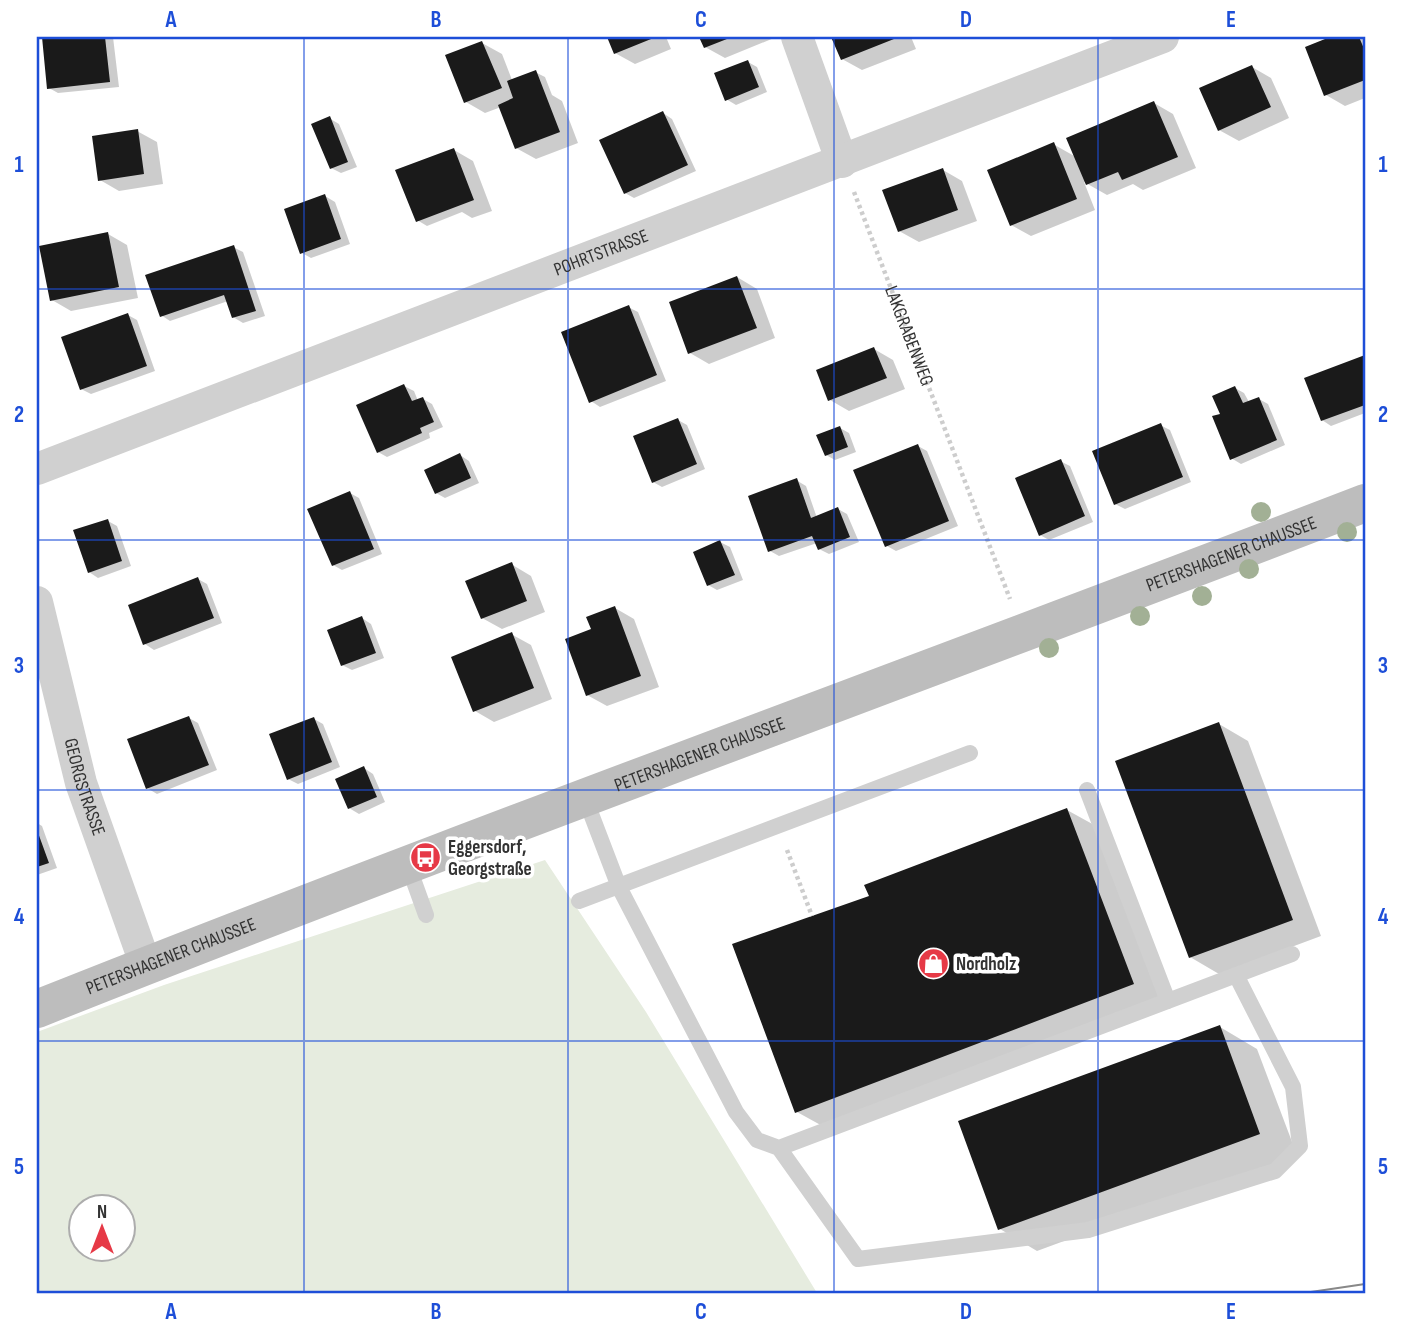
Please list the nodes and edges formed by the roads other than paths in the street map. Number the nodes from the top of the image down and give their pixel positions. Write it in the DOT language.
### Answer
graph roads {
  1 [pos="797,37"];
  2 [pos="1163,37"];
  3 [pos="842,162"];
  4 [pos="37,469"];
  5 [pos="1365,503"];
  6 [pos="37,603"];
  7 [pos="970,752"];
  8 [pos="1087,790"];
  9 [pos="585,797"];
  10 [pos="408,865"];
  11 [pos="619,887"];
  12 [pos="579,901"];
  13 [pos="426,915"];
  14 [pos="1292,954"];
  15 [pos="146,966"];
  16 [pos="1236,975"];
  17 [pos="1168,1001"];
  18 [pos="37,1009"];
  19 [pos="779,1149"];
  1 -- 3 [label="street"];
  2 -- 3 [label="street, POHRTSTRASSE"];
  3 -- 4 [label="street, POHRTSTRASSE"];
  5 -- 9 [label="street, PETERSHAGENER CHAUSSEE"];
  6 -- 15 [label="street, GEORGSTRASSE"];
  7 -- 11 [label="lane"];
  8 -- 17 [label="lane"];
  9 -- 10 [label="street, PETERSHAGENER CHAUSSEE"];
  9 -- 11 [label="lane"];
  10 -- 13 [label="lane"];
  10 -- 15 [label="street, PETERSHAGENER CHAUSSEE"];
  11 -- 12 [label="lane"];
  11 -- 19 [label="lane"];
  14 -- 16 [label="lane"];
  15 -- 18 [label="street, PETERSHAGENER CHAUSSEE"];
  16 -- 17 [label="lane"];
  16 -- 19 [label="lane"];
  17 -- 19 [label="lane"];
}
